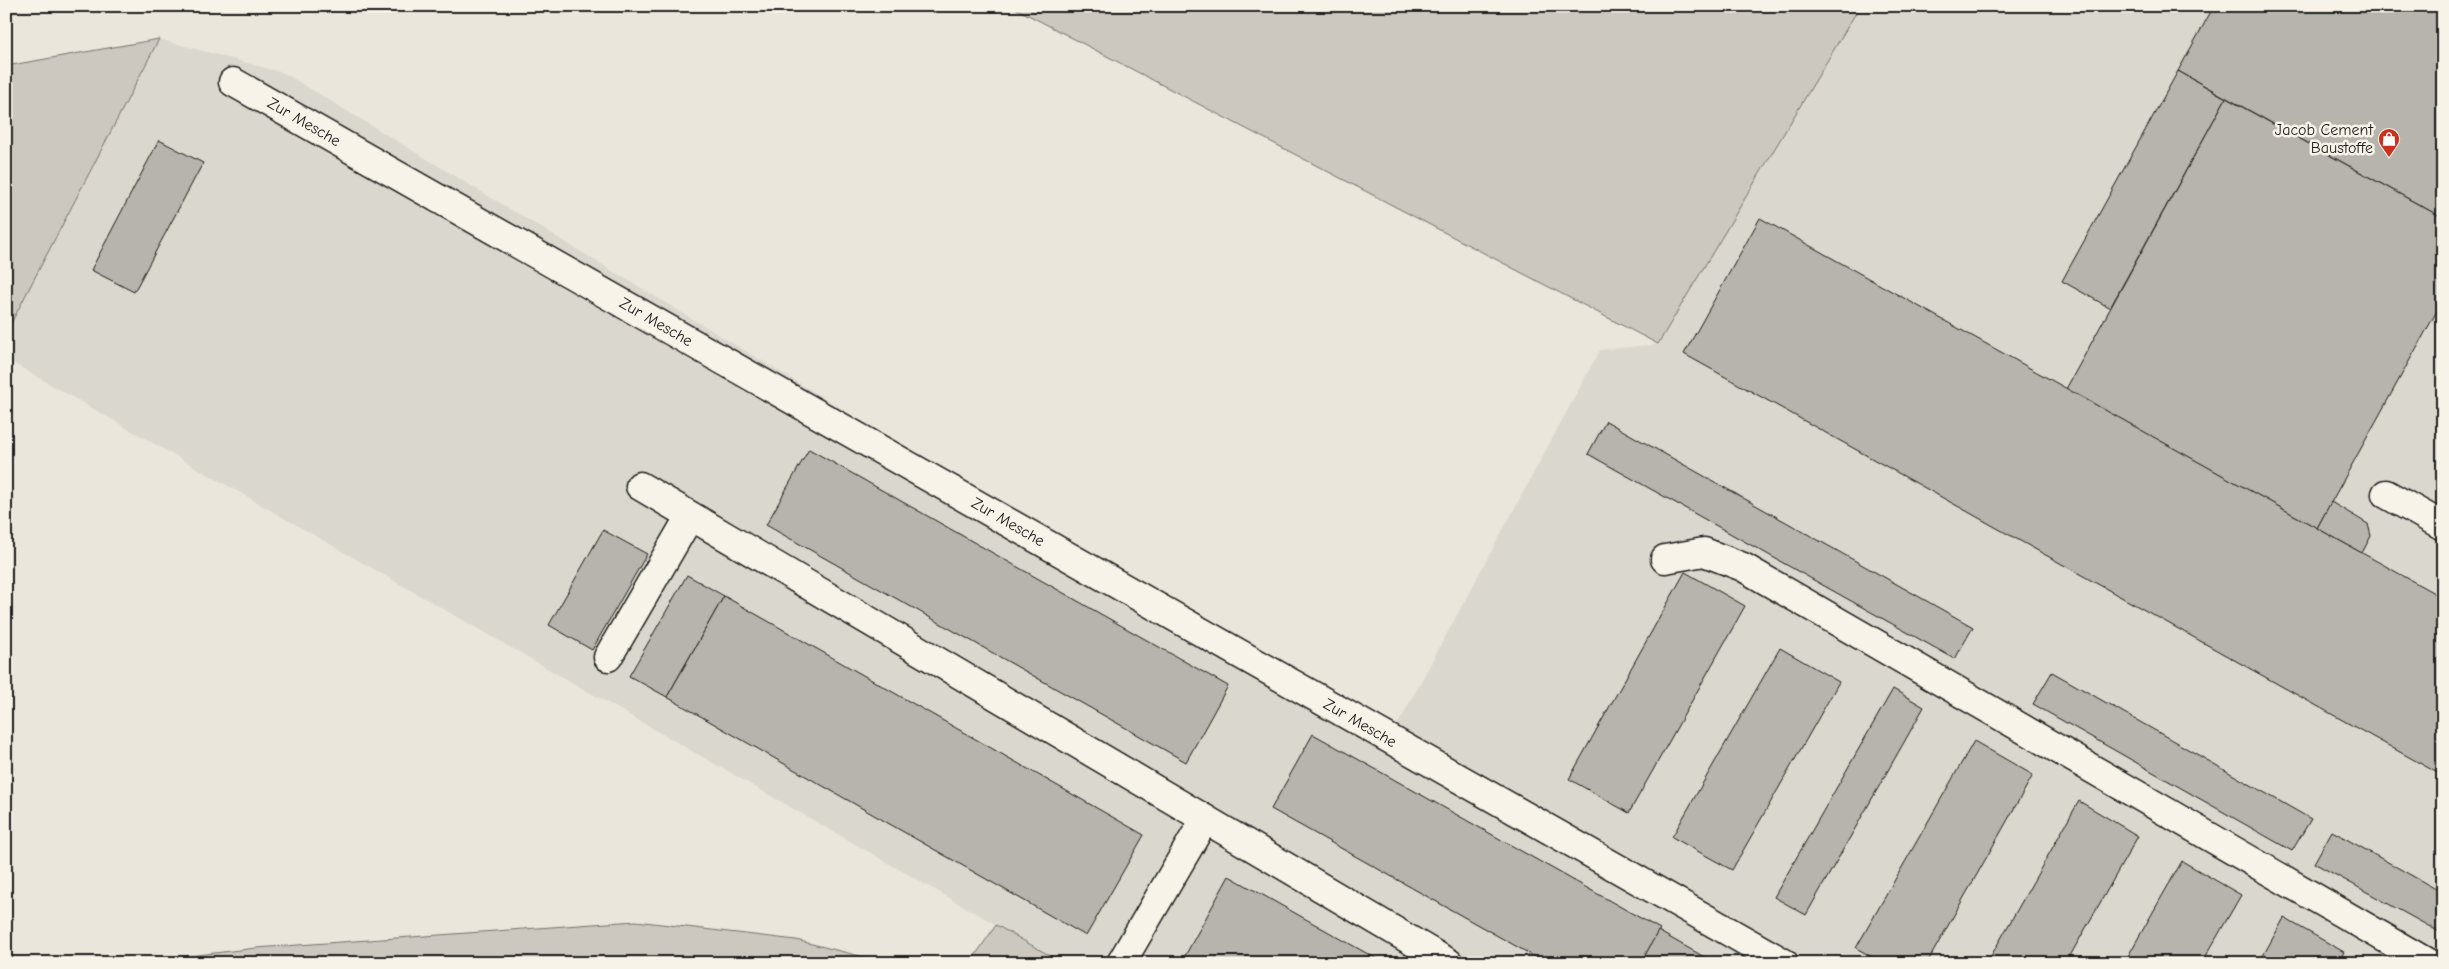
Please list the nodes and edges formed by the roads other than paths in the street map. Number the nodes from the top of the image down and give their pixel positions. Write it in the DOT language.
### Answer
graph roads {
  1 [pos="233,82"];
  2 [pos="640,486"];
  3 [pos="2386,494"];
  4 [pos="690,516"];
  5 [pos="2443,526"];
  6 [pos="1665,559"];
  7 [pos="608,657"];
  8 [pos="1205,819"];
  9 [pos="1121,963"];
  10 [pos="1449,963"];
  11 [pos="1784,963"];
  12 [pos="2428,963"];
  1 -- 11 [label="lane, Zur Mesche"];
  2 -- 4 [label="lane"];
  3 -- 5 [label="lane"];
  4 -- 7 [label="lane"];
  4 -- 8 [label="lane"];
  6 -- 12 [label="lane"];
  8 -- 9 [label="lane"];
  8 -- 10 [label="lane"];
}
